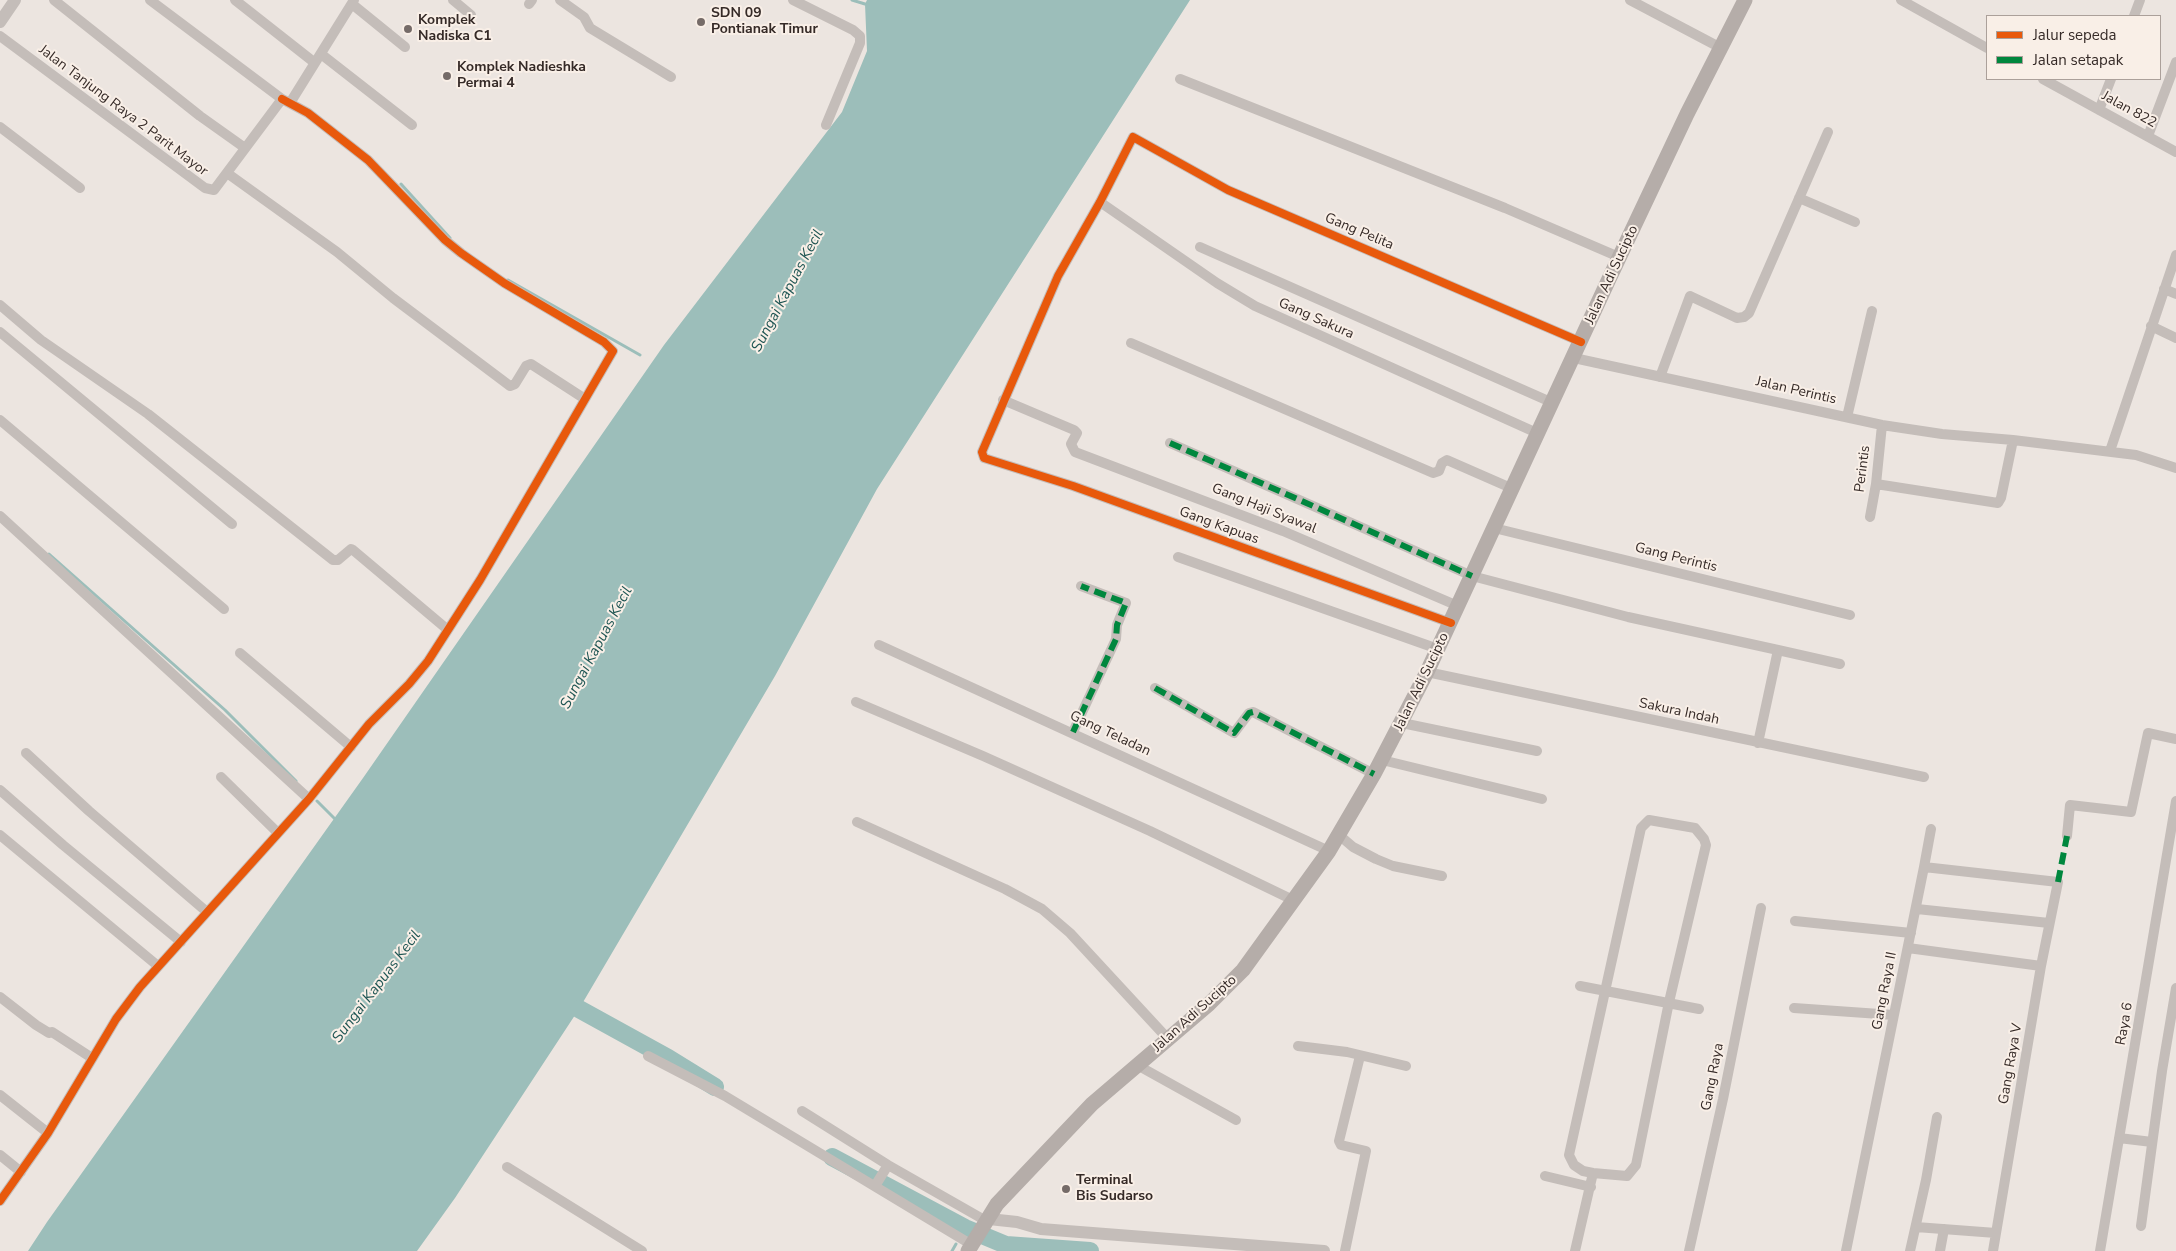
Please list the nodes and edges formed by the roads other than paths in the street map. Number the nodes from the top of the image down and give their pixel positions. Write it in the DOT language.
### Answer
graph roads {
  1 [pos="15,0"];
  2 [pos="54,0"];
  3 [pos="150,0"];
  4 [pos="235,0"];
  5 [pos="453,0"];
  6 [pos="560,0"];
  7 [pos="793,0"];
  8 [pos="1630,0"];
  9 [pos="1745,0"];
  10 [pos="1900,0"];
  11 [pos="2140,0"];
  12 [pos="353,2"];
  13 [pos="471,15"];
  14 [pos="2134,15"];
  15 [pos="0,22"];
  16 [pos="0,36"];
  17 [pos="404,47"];
  18 [pos="1986,47"];
  19 [pos="1721,48"];
  20 [pos="321,54"];
  21 [pos="2176,62"];
  22 [pos="315,63"];
  23 [pos="672,77"];
  24 [pos="1180,79"];
  25 [pos="2045,80"];
  26 [pos="2111,80"];
  27 [pos="286,101"];
  28 [pos="2099,110"];
  29 [pos="412,125"];
  30 [pos="826,125"];
  31 [pos="0,127"];
  32 [pos="1828,132"];
  33 [pos="2148,136"];
  34 [pos="245,148"];
  35 [pos="2176,152"];
  36 [pos="226,173"];
  37 [pos="80,188"];
  38 [pos="1799,198"];
  39 [pos="1100,202"];
  40 [pos="1854,222"];
  41 [pos="1200,247"];
  42 [pos="2176,255"];
  43 [pos="1619,257"];
  44 [pos="2164,289"];
  45 [pos="2176,294"];
  46 [pos="0,305"];
  47 [pos="1872,311"];
  48 [pos="2151,326"];
  49 [pos="0,332"];
  50 [pos="2176,338"];
  51 [pos="1581,342"];
  52 [pos="1131,343"];
  53 [pos="1574,358"];
  54 [pos="1660,377"];
  55 [pos="585,398"];
  56 [pos="1003,400"];
  57 [pos="1553,403"];
  58 [pos="1848,417"];
  59 [pos="0,420"];
  60 [pos="1882,425"];
  61 [pos="1537,433"];
  62 [pos="2013,440"];
  63 [pos="1170,443"];
  64 [pos="2110,451"];
  65 [pos="2176,468"];
  66 [pos="1876,484"];
  67 [pos="1512,488"];
  68 [pos="0,516"];
  69 [pos="1870,517"];
  70 [pos="232,524"];
  71 [pos="1494,528"];
  72 [pos="1178,557"];
  73 [pos="1472,576"];
  74 [pos="1081,586"];
  75 [pos="1458,606"];
  76 [pos="224,608"];
  77 [pos="1850,615"];
  78 [pos="1451,623"];
  79 [pos="448,630"];
  80 [pos="879,645"];
  81 [pos="1438,649"];
  82 [pos="1778,650"];
  83 [pos="240,653"];
  84 [pos="1840,664"];
  85 [pos="1428,672"];
  86 [pos="1155,688"];
  87 [pos="856,702"];
  88 [pos="1402,723"];
  89 [pos="1073,732"];
  90 [pos="2176,740"];
  91 [pos="1758,743"];
  92 [pos="350,747"];
  93 [pos="1537,751"];
  94 [pos="26,753"];
  95 [pos="1382,760"];
  96 [pos="1374,774"];
  97 [pos="222,777"];
  98 [pos="1924,777"];
  99 [pos="0,790"];
  100 [pos="309,798"];
  101 [pos="1542,799"];
  102 [pos="2176,801"];
  103 [pos="857,822"];
  104 [pos="1931,829"];
  105 [pos="278,833"];
  106 [pos="1339,834"];
  107 [pos="0,835"];
  108 [pos="2067,836"];
  109 [pos="1329,851"];
  110 [pos="1924,867"];
  111 [pos="1442,876"];
  112 [pos="1293,900"];
  113 [pos="1762,908"];
  114 [pos="1917,909"];
  115 [pos="207,912"];
  116 [pos="1795,921"];
  117 [pos="2049,923"];
  118 [pos="1911,933"];
  119 [pos="181,942"];
  120 [pos="1908,948"];
  121 [pos="158,966"];
  122 [pos="2041,966"];
  123 [pos="1580,986"];
  124 [pos="2176,988"];
  125 [pos="1605,991"];
  126 [pos="0,997"];
  127 [pos="1669,1002"];
  128 [pos="1699,1008"];
  129 [pos="1794,1008"];
  130 [pos="1894,1016"];
  131 [pos="1168,1039"];
  132 [pos="1298,1046"];
  133 [pos="648,1056"];
  134 [pos="1360,1056"];
  135 [pos="92,1058"];
  136 [pos="1138,1065"];
  137 [pos="1406,1066"];
  138 [pos="0,1095"];
  139 [pos="802,1111"];
  140 [pos="1937,1117"];
  141 [pos="1236,1120"];
  142 [pos="48,1133"];
  143 [pos="2119,1138"];
  144 [pos="2152,1142"];
  145 [pos="0,1155"];
  146 [pos="507,1167"];
  147 [pos="886,1168"];
  148 [pos="21,1172"];
  149 [pos="1593,1173"];
  150 [pos="1545,1176"];
  151 [pos="875,1186"];
  152 [pos="1591,1187"];
  153 [pos="0,1199"];
  154 [pos="997,1204"];
  155 [pos="1017,1222"];
  156 [pos="2141,1226"];
  157 [pos="1916,1227"];
  158 [pos="1944,1229"];
  159 [pos="1996,1233"];
  160 [pos="978,1235"];
  161 [pos="642,1251"];
  162 [pos="1324,1251"];
  163 [pos="1345,1251"];
  164 [pos="1575,1251"];
  165 [pos="1689,1251"];
  166 [pos="1846,1251"];
  167 [pos="1910,1251"];
  168 [pos="1940,1251"];
  169 [pos="1993,1251"];
  170 [pos="2100,1251"];
  1 -- 15 [label="street"];
  2 -- 34 [label="street"];
  3 -- 27 [label="street"];
  4 -- 22 [label="street"];
  5 -- 13 [label="street"];
  6 -- 23 [label="street"];
  7 -- 30 [label="street"];
  8 -- 19 [label="street"];
  9 -- 19 [label="main road, Jalan Adi Sucipto"];
  10 -- 18 [label="street"];
  11 -- 14 [label="street"];
  12 -- 17 [label="street"];
  12 -- 20 [label="street, Jalan Tanjung Raya 2 Parit Mayor"];
  16 -- 36 [label="street, Jalan Tanjung Raya 2 Parit Mayor"];
  19 -- 43 [label="main road, Jalan Adi Sucipto"];
  20 -- 22 [label="street, Jalan Tanjung Raya 2 Parit Mayor"];
  20 -- 29 [label="street"];
  21 -- 33 [label="street"];
  22 -- 27 [label="street, Jalan Tanjung Raya 2 Parit Mayor"];
  24 -- 43 [label="street"];
  25 -- 28 [label="street, Jalan 822"];
  26 -- 28 [label="street"];
  27 -- 34 [label="street, Jalan Tanjung Raya 2 Parit Mayor"];
  27 -- 55 [label="street"];
  28 -- 33 [label="street, Jalan 822"];
  31 -- 37 [label="street"];
  32 -- 38 [label="street"];
  33 -- 35 [label="street, Jalan 822"];
  34 -- 36 [label="street, Jalan Tanjung Raya 2 Parit Mayor"];
  36 -- 55 [label="street"];
  38 -- 40 [label="street"];
  38 -- 54 [label="street"];
  39 -- 51 [label="street, Gang Pelita"];
  39 -- 56 [label="street"];
  39 -- 61 [label="street, Gang Sakura"];
  41 -- 57 [label="street"];
  42 -- 44 [label="street"];
  43 -- 51 [label="main road, Jalan Adi Sucipto"];
  44 -- 45 [label="street"];
  44 -- 48 [label="street"];
  46 -- 79 [label="street"];
  47 -- 58 [label="street"];
  48 -- 50 [label="street"];
  48 -- 64 [label="street"];
  49 -- 70 [label="street"];
  51 -- 53 [label="main road, Jalan Adi Sucipto"];
  52 -- 67 [label="street"];
  53 -- 54 [label="street, Jalan Perintis"];
  53 -- 57 [label="main road, Jalan Adi Sucipto"];
  54 -- 58 [label="street, Jalan Perintis"];
  55 -- 79 [label="street"];
  56 -- 75 [label="street, Gang Haji Syawal"];
  56 -- 78 [label="street, Gang Kapuas"];
  57 -- 61 [label="main road, Jalan Adi Sucipto"];
  58 -- 60 [label="street, Jalan Perintis"];
  59 -- 76 [label="street"];
  60 -- 62 [label="street, Jalan Perintis"];
  60 -- 66 [label="street, Perintis"];
  61 -- 67 [label="main road, Jalan Adi Sucipto"];
  62 -- 64 [label="street, Jalan Perintis"];
  62 -- 66 [label="street"];
  63 -- 73 [label="street"];
  64 -- 65 [label="street, Jalan Perintis"];
  66 -- 69 [label="street, Perintis"];
  67 -- 71 [label="main road, Jalan Adi Sucipto"];
  68 -- 100 [label="street"];
  71 -- 73 [label="main road, Jalan Adi Sucipto"];
  71 -- 77 [label="street, Gang Perintis"];
  72 -- 81 [label="street"];
  73 -- 75 [label="main road, Jalan Adi Sucipto"];
  73 -- 82 [label="street"];
  74 -- 89 [label="street"];
  75 -- 78 [label="main road, Jalan Adi Sucipto"];
  78 -- 81 [label="main road, Jalan Adi Sucipto"];
  79 -- 92 [label="street"];
  80 -- 89 [label="street, Gang Teladan"];
  81 -- 85 [label="main road, Jalan Adi Sucipto"];
  82 -- 84 [label="street"];
  82 -- 91 [label="street"];
  83 -- 92 [label="street"];
  85 -- 88 [label="main road, Jalan Adi Sucipto"];
  85 -- 91 [label="street, Sakura Indah"];
  86 -- 96 [label="street"];
  87 -- 112 [label="street"];
  88 -- 93 [label="street"];
  88 -- 95 [label="main road, Jalan Adi Sucipto"];
  89 -- 109 [label="street, Gang Teladan"];
  90 -- 108 [label="street"];
  91 -- 98 [label="street, Sakura Indah"];
  92 -- 100 [label="street"];
  94 -- 115 [label="street"];
  95 -- 96 [label="main road, Jalan Adi Sucipto"];
  95 -- 101 [label="street"];
  96 -- 106 [label="main road, Jalan Adi Sucipto"];
  97 -- 105 [label="street"];
  99 -- 119 [label="street"];
  100 -- 105 [label="street"];
  102 -- 143 [label="street, Raya 6"];
  103 -- 131 [label="street"];
  104 -- 110 [label="street, Gang Raya II"];
  105 -- 115 [label="street"];
  106 -- 109 [label="main road, Jalan Adi Sucipto"];
  106 -- 111 [label="street"];
  107 -- 121 [label="street"];
  109 -- 112 [label="main road, Jalan Adi Sucipto"];
  110 -- 114 [label="street, Gang Raya II"];
  110 -- 117 [label="street, Gang Raya V"];
  112 -- 131 [label="main road, Jalan Adi Sucipto"];
  113 -- 165 [label="street, Gang Raya"];
  114 -- 117 [label="street"];
  114 -- 118 [label="street, Gang Raya II"];
  115 -- 119 [label="street"];
  116 -- 118 [label="street"];
  117 -- 122 [label="street, Gang Raya V"];
  118 -- 120 [label="street, Gang Raya II"];
  119 -- 121 [label="street"];
  120 -- 122 [label="street"];
  120 -- 130 [label="street, Gang Raya II"];
  121 -- 135 [label="street"];
  122 -- 159 [label="street, Gang Raya V"];
  123 -- 125 [label="street"];
  124 -- 144 [label="street"];
  125 -- 127 [label="street"];
  125 -- 127 [label="street"];
  125 -- 149 [label="street"];
  126 -- 135 [label="street"];
  127 -- 128 [label="street"];
  127 -- 149 [label="street"];
  129 -- 130 [label="street"];
  130 -- 166 [label="street, Gang Raya II"];
  131 -- 136 [label="main road, Jalan Adi Sucipto"];
  132 -- 134 [label="street"];
  133 -- 151 [label="street"];
  134 -- 137 [label="street"];
  134 -- 163 [label="street"];
  135 -- 142 [label="street"];
  136 -- 141 [label="street"];
  136 -- 154 [label="main road, Jalan Adi Sucipto"];
  138 -- 142 [label="street"];
  139 -- 147 [label="street"];
  140 -- 157 [label="street"];
  142 -- 148 [label="street"];
  143 -- 144 [label="street"];
  143 -- 170 [label="street, Raya 6"];
  144 -- 156 [label="street"];
  145 -- 148 [label="street"];
  146 -- 161 [label="street"];
  147 -- 151 [label="street"];
  147 -- 160 [label="street"];
  148 -- 153 [label="street"];
  149 -- 152 [label="street"];
  150 -- 152 [label="street"];
  151 -- 160 [label="street"];
  152 -- 164 [label="street"];
  154 -- 155 [label="street"];
  154 -- 160 [label="main road, Jalan Adi Sucipto"];
  155 -- 160 [label="street"];
  155 -- 162 [label="street"];
  157 -- 158 [label="street"];
  157 -- 167 [label="street"];
  158 -- 159 [label="street"];
  158 -- 168 [label="street"];
  159 -- 169 [label="street, Gang Raya V"];
}
